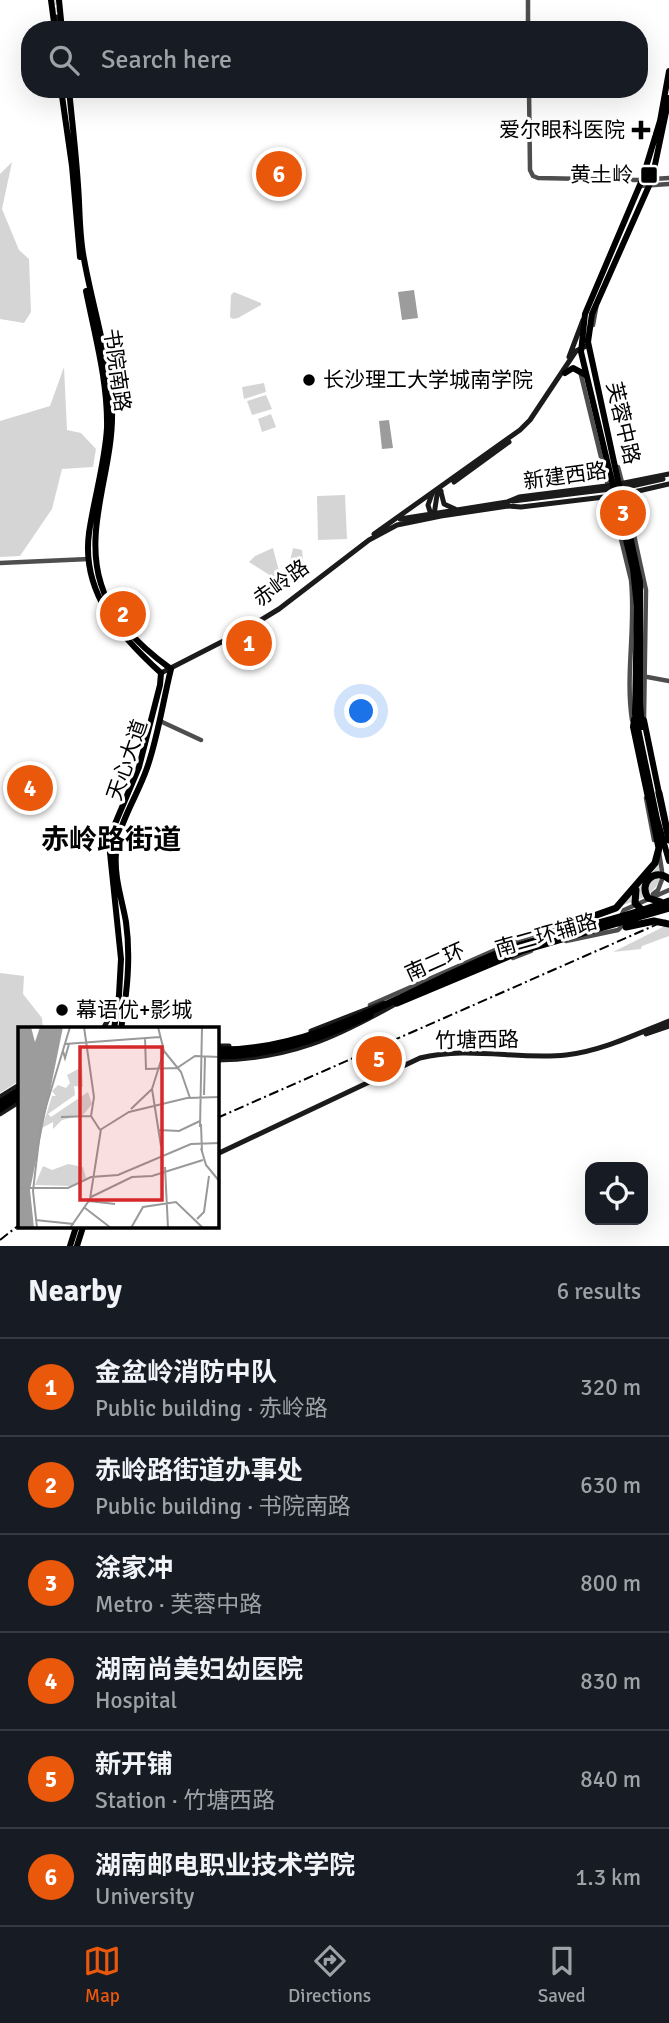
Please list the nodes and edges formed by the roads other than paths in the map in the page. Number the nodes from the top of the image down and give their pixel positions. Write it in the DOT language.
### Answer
graph roads {
  1 [pos="51,0"];
  2 [pos="59,0"];
  3 [pos="528,0"];
  4 [pos="57,17"];
  5 [pos="57,21"];
  6 [pos="58,21"];
  7 [pos="59,21"];
  8 [pos="528,21"];
  9 [pos="669,71"];
  10 [pos="65,98"];
  11 [pos="66,98"];
  12 [pos="528,98"];
  13 [pos="669,98"];
  14 [pos="669,178"];
  15 [pos="650,182"];
  16 [pos="641,183"];
  17 [pos="669,184"];
  18 [pos="597,302"];
  19 [pos="585,314"];
  20 [pos="585,348"];
  21 [pos="567,363"];
  22 [pos="582,372"];
  23 [pos="565,373"];
  24 [pos="669,479"];
  25 [pos="616,485"];
  26 [pos="441,491"];
  27 [pos="432,494"];
  28 [pos="618,495"];
  29 [pos="507,504"];
  30 [pos="458,509"];
  31 [pos="433,515"];
  32 [pos="395,520"];
  33 [pos="89,559"];
  34 [pos="0,563"];
  35 [pos="168,667"];
  36 [pos="161,673"];
  37 [pos="642,676"];
  38 [pos="669,681"];
  39 [pos="637,711"];
  40 [pos="644,718"];
  41 [pos="159,721"];
  42 [pos="635,726"];
  43 [pos="201,740"];
  44 [pos="648,764"];
  45 [pos="658,782"];
  46 [pos="645,783"];
  47 [pos="659,793"];
  48 [pos="649,798"];
  49 [pos="669,831"];
  50 [pos="669,840"];
  51 [pos="656,847"];
  52 [pos="669,849"];
  53 [pos="662,857"];
  54 [pos="669,862"];
  55 [pos="665,876"];
  56 [pos="641,880"];
  57 [pos="669,887"];
  58 [pos="669,901"];
  59 [pos="669,908"];
  60 [pos="601,912"];
  61 [pos="656,912"];
  62 [pos="669,924"];
  63 [pos="567,937"];
  64 [pos="503,952"];
  65 [pos="118,1001"];
  66 [pos="396,1001"];
  67 [pos="669,1024"];
  68 [pos="104,1027"];
  69 [pos="114,1027"];
  70 [pos="123,1027"];
  71 [pos="236,1046"];
  72 [pos="219,1048"];
  73 [pos="219,1048"];
  74 [pos="219,1058"];
  75 [pos="219,1058"];
  76 [pos="237,1060"];
  77 [pos="18,1086"];
  78 [pos="18,1091"];
  79 [pos="18,1097"];
  80 [pos="0,1100"];
  81 [pos="18,1103"];
  82 [pos="0,1108"];
  83 [pos="0,1114"];
  84 [pos="219,1155"];
  85 [pos="76,1228"];
  86 [pos="83,1228"];
  87 [pos="70,1246"];
  88 [pos="77,1246"];
  1 -- 5 [label="main road"];
  2 -- 7 [label="main road"];
  3 -- 8 [label="street"];
  4 -- 6 [label="main road"];
  9 -- 16 [label="main road, 芙蓉中路"];
  10 -- 33 [label="main road, 书院南路"];
  11 -- 35 [label="main road, 书院南路"];
  12 -- 16 [label="street"];
  13 -- 15 [label="main road, 芙蓉中路"];
  14 -- 15 [label="street"];
  15 -- 16 [label="street"];
  15 -- 17 [label="street"];
  15 -- 18 [label="main road, 芙蓉中路"];
  16 -- 19 [label="main road, 芙蓉中路"];
  18 -- 20 [label="main road, 芙蓉中路"];
  18 -- 25 [label="street"];
  19 -- 20 [label="main road, 芙蓉中路"];
  19 -- 21 [label="main road, 赤岭路"];
  20 -- 21 [label="main road, 赤岭路"];
  20 -- 22 [label="main road, 芙蓉中路"];
  20 -- 23 [label="main road"];
  20 -- 25 [label="main road, 芙蓉中路"];
  21 -- 27 [label="main road, 赤岭路"];
  22 -- 23 [label="main road"];
  22 -- 25 [label="main road, 芙蓉中路"];
  23 -- 26 [label="main road"];
  24 -- 25 [label="main road, 新建西路"];
  24 -- 28 [label="main road, 新建西路"];
  24 -- 29 [label="main road, 新建西路"];
  25 -- 28 [label="main road, 芙蓉中路"];
  25 -- 28 [label="street"];
  25 -- 29 [label="main road, 新建西路"];
  26 -- 30 [label="main road"];
  26 -- 31 [label="main road"];
  27 -- 31 [label="main road"];
  27 -- 32 [label="main road, 赤岭路"];
  28 -- 29 [label="main road, 新建西路"];
  28 -- 37 [label="main road, 芙蓉中路"];
  28 -- 39 [label="main road, 芙蓉中路"];
  28 -- 42 [label="street"];
  29 -- 30 [label="main road, 新建西路"];
  29 -- 31 [label="main road, 新建西路"];
  30 -- 31 [label="main road, 新建西路"];
  31 -- 32 [label="main road, 新建西路"];
  31 -- 35 [label="main road, 赤岭路"];
  32 -- 35 [label="main road, 赤岭路"];
  33 -- 34 [label="street"];
  33 -- 36 [label="main road, 书院南路"];
  35 -- 36 [label="main road, 赤岭路"];
  35 -- 41 [label="main road, 天心大道"];
  36 -- 65 [label="main road, 天心大道"];
  37 -- 38 [label="street"];
  37 -- 39 [label="main road, 芙蓉中路"];
  37 -- 40 [label="street"];
  39 -- 40 [label="main road"];
  39 -- 42 [label="main road, 芙蓉中路"];
  39 -- 44 [label="main road, 芙蓉中路"];
  40 -- 45 [label="main road"];
  41 -- 43 [label="street"];
  41 -- 70 [label="main road, 天心大道"];
  42 -- 44 [label="main road"];
  42 -- 46 [label="main road"];
  44 -- 52 [label="main road, 芙蓉中路"];
  44 -- 54 [label="main road, 芙蓉中路"];
  45 -- 47 [label="main road"];
  45 -- 49 [label="street"];
  46 -- 48 [label="main road"];
  46 -- 51 [label="street"];
  47 -- 50 [label="highway"];
  48 -- 56 [label="highway"];
  51 -- 52 [label="street"];
  51 -- 53 [label="street"];
  53 -- 55 [label="street"];
  53 -- 60 [label="street"];
  54 -- 55 [label="street, 南二环辅路"];
  55 -- 57 [label="street"];
  55 -- 58 [label="highway"];
  55 -- 60 [label="street, 南二环辅路"];
  56 -- 61 [label="highway"];
  56 -- 64 [label="highway"];
  57 -- 76 [label="street, 南二环辅路"];
  58 -- 64 [label="highway, 南二环"];
  59 -- 61 [label="highway, 南二环"];
  60 -- 71 [label="street, 南二环辅路"];
  61 -- 63 [label="highway, 南二环"];
  62 -- 63 [label="highway"];
  63 -- 66 [label="highway, 南二环"];
  64 -- 66 [label="highway, 南二环"];
  65 -- 68 [label="main road"];
  65 -- 69 [label="main road, 天心大道"];
  66 -- 71 [label="main road"];
  66 -- 73 [label="highway, 南二环"];
  66 -- 75 [label="highway, 南二环"];
  66 -- 76 [label="main road"];
  67 -- 84 [label="main road, 竹塘西路"];
  71 -- 72 [label="main road, 南二环辅路"];
  74 -- 76 [label="main road, 南二环辅路"];
  77 -- 80 [label="main road"];
  78 -- 80 [label="highway"];
  79 -- 82 [label="highway"];
  81 -- 83 [label="main road"];
  85 -- 87 [label="main road"];
  86 -- 88 [label="main road"];
}
